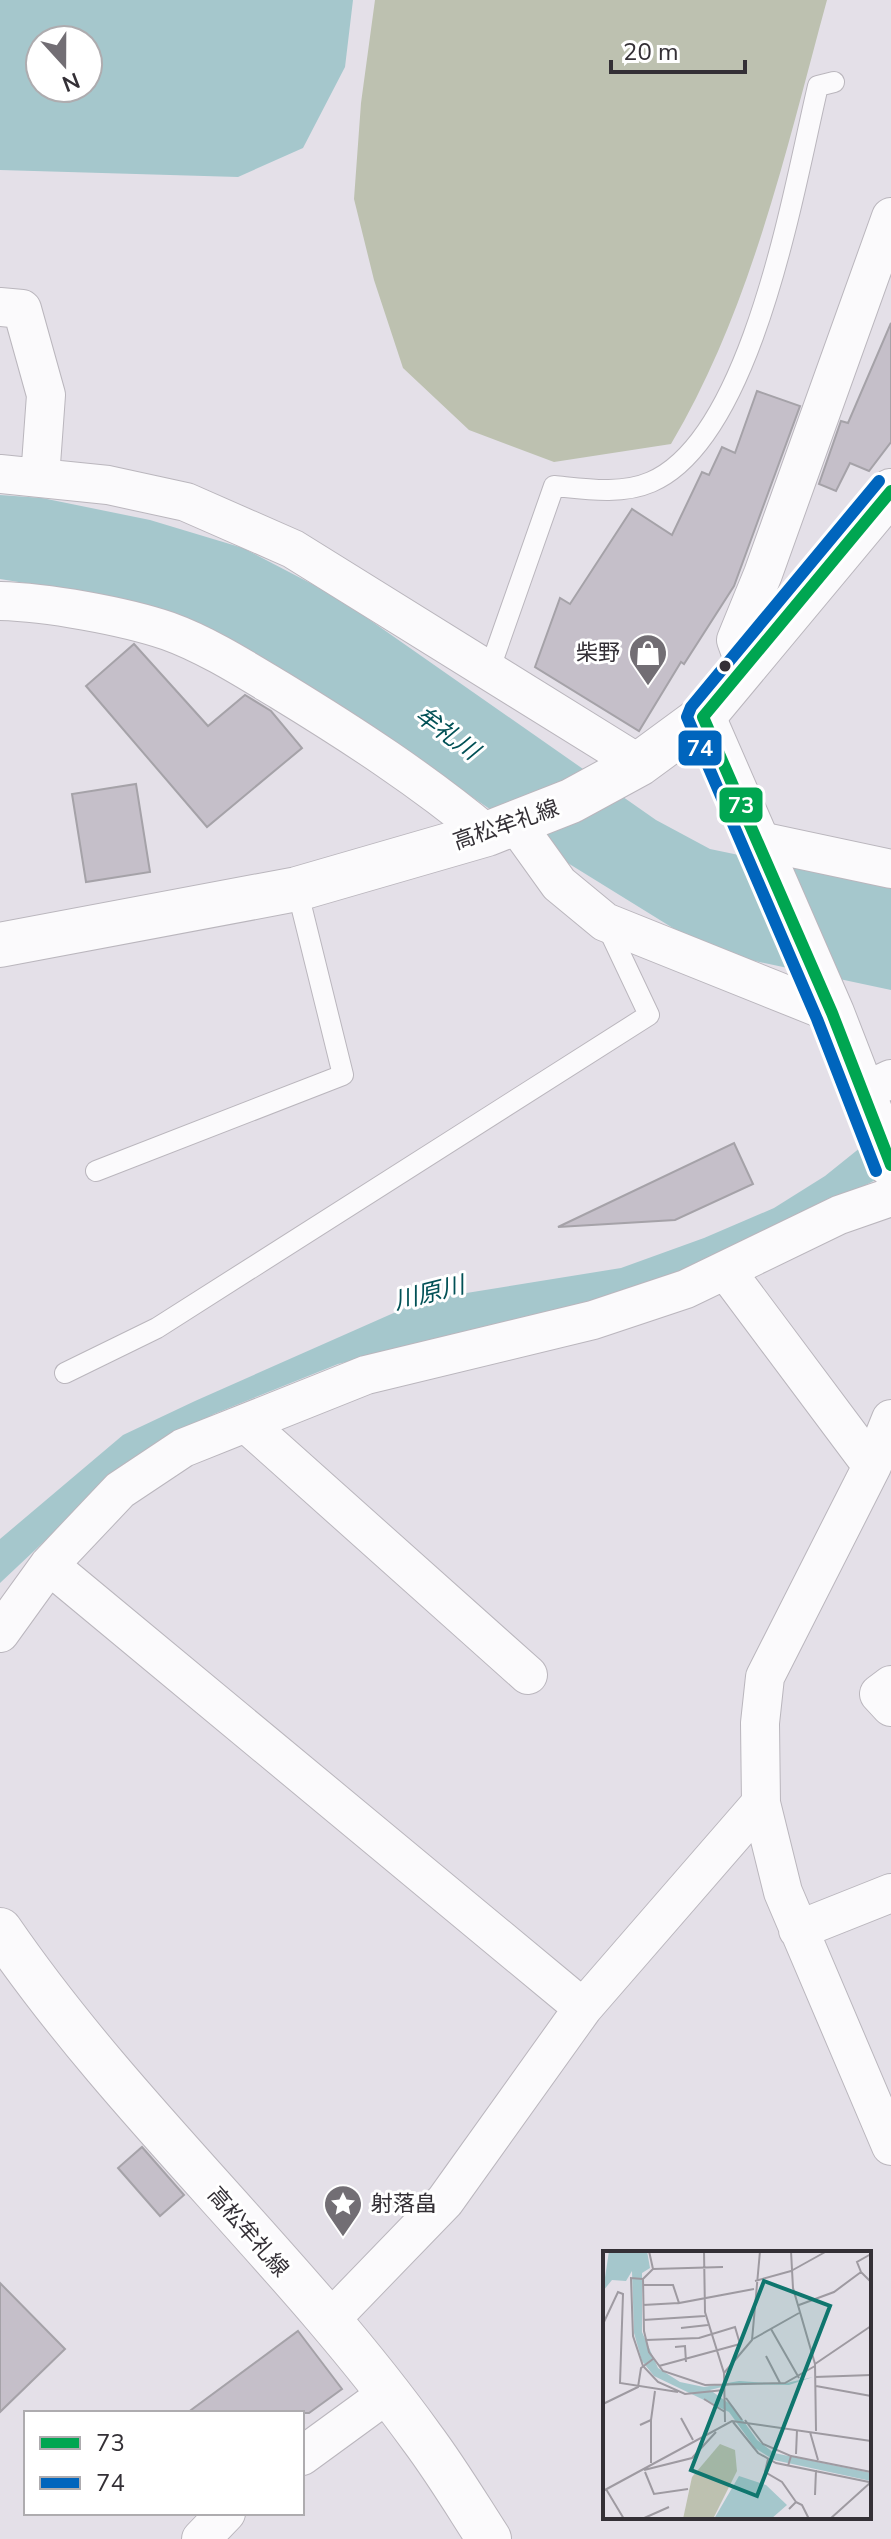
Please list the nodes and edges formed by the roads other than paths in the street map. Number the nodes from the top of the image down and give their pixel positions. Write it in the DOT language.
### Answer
graph roads {
  1 [pos="834,82"];
  2 [pos="891,217"];
  3 [pos="0,307"];
  4 [pos="0,474"];
  5 [pos="40,478"];
  6 [pos="891,491"];
  7 [pos="6,618"];
  8 [pos="745,665"];
  9 [pos="489,671"];
  10 [pos="703,717"];
  11 [pos="624,773"];
  12 [pos="512,825"];
  13 [pos="755,840"];
  14 [pos="891,869"];
  15 [pos="297,889"];
  16 [pos="605,922"];
  17 [pos="0,945"];
  18 [pos="832,1013"];
  19 [pos="877,1086"];
  20 [pos="891,1165"];
  21 [pos="96,1171"];
  22 [pos="891,1197"];
  23 [pos="727,1272"];
  24 [pos="65,1373"];
  25 [pos="891,1419"];
  26 [pos="247,1424"];
  27 [pos="872,1466"];
  28 [pos="49,1565"];
  29 [pos="0,1633"];
  30 [pos="528,1675"];
  31 [pos="891,1685"];
  32 [pos="891,1707"];
  33 [pos="761,1803"];
  34 [pos="891,1893"];
  35 [pos="0,1930"];
  36 [pos="798,1930"];
  37 [pos="583,2008"];
  38 [pos="890,2136"];
  39 [pos="328,2322"];
  40 [pos="387,2394"];
  41 [pos="304,2455"];
  42 [pos="224,2515"];
  43 [pos="201,2539"];
  44 [pos="489,2539"];
  1 -- 9 [label="lane"];
  2 -- 8 [label="street"];
  3 -- 5 [label="street"];
  4 -- 5 [label="street"];
  5 -- 9 [label="street"];
  6 -- 8 [label="main road, 高松牟礼線"];
  7 -- 12 [label="street"];
  8 -- 10 [label="main road, 高松牟礼線"];
  9 -- 11 [label="street"];
  10 -- 11 [label="main road, 高松牟礼線"];
  10 -- 13 [label="main road"];
  11 -- 12 [label="main road, 高松牟礼線"];
  12 -- 15 [label="main road, 高松牟礼線"];
  12 -- 16 [label="street"];
  13 -- 14 [label="street"];
  13 -- 18 [label="main road"];
  15 -- 17 [label="main road, 高松牟礼線"];
  15 -- 21 [label="lane"];
  16 -- 18 [label="street"];
  16 -- 24 [label="lane"];
  18 -- 19 [label="main road"];
  19 -- 20 [label="main road"];
  22 -- 23 [label="street"];
  23 -- 26 [label="street"];
  23 -- 27 [label="street"];
  25 -- 27 [label="street"];
  26 -- 28 [label="street"];
  26 -- 30 [label="street"];
  27 -- 33 [label="street"];
  28 -- 29 [label="street"];
  28 -- 37 [label="street"];
  31 -- 32 [label="street"];
  33 -- 36 [label="street"];
  33 -- 37 [label="street"];
  34 -- 36 [label="street"];
  35 -- 39 [label="main road, 高松牟礼線"];
  36 -- 38 [label="street"];
  37 -- 39 [label="street"];
  39 -- 40 [label="main road, 高松牟礼線"];
  40 -- 41 [label="street"];
  40 -- 44 [label="main road, 高松牟礼線"];
  42 -- 43 [label="street"];
}
